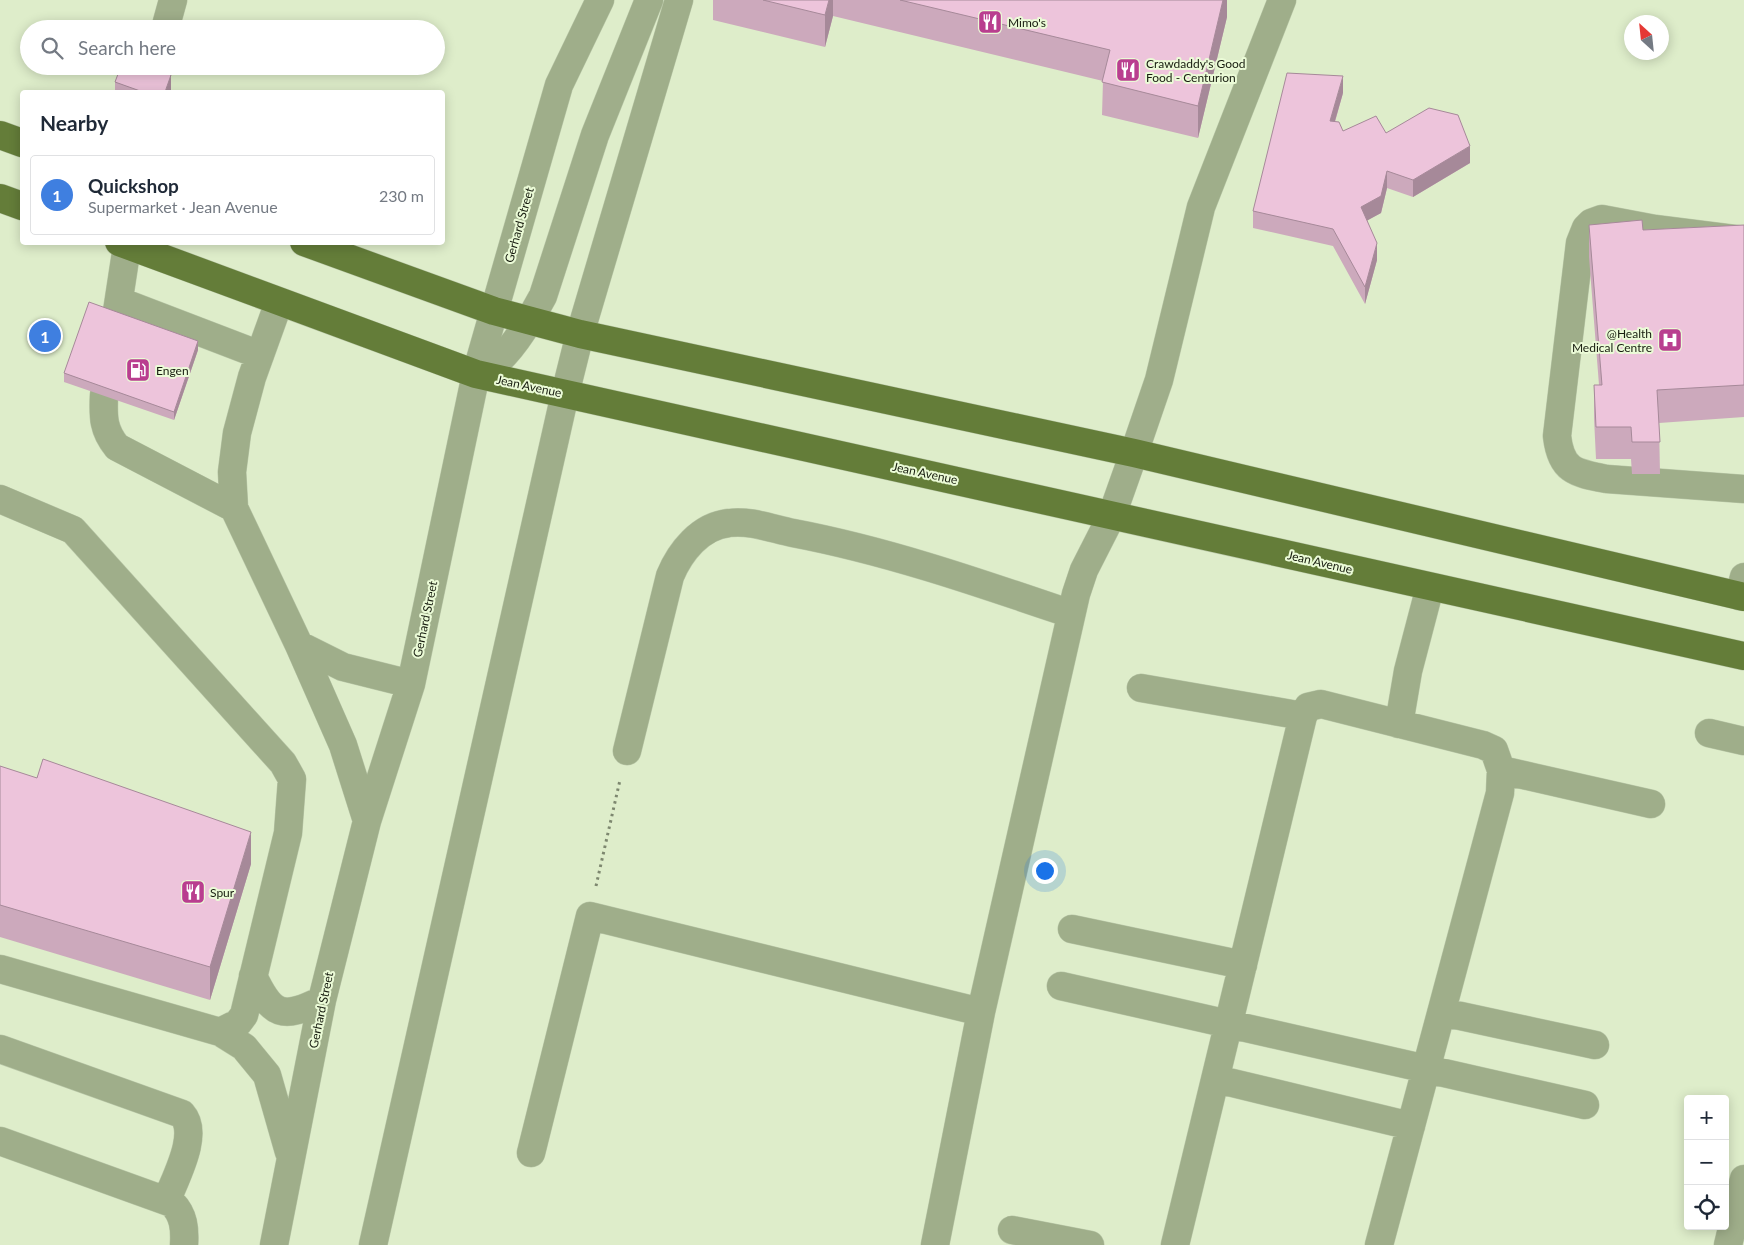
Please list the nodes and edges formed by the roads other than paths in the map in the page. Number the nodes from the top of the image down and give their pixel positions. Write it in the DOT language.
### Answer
graph roads {
  1 [pos="173,0"];
  2 [pos="600,0"];
  3 [pos="649,0"];
  4 [pos="679,0"];
  5 [pos="1282,0"];
  6 [pos="167,20"];
  7 [pos="0,136"];
  8 [pos="20,142"];
  9 [pos="0,198"];
  10 [pos="20,205"];
  11 [pos="1744,240"];
  12 [pos="123,245"];
  13 [pos="126,245"];
  14 [pos="312,245"];
  15 [pos="279,302"];
  16 [pos="494,311"];
  17 [pos="529,321"];
  18 [pos="580,334"];
  19 [pos="260,355"];
  20 [pos="476,374"];
  21 [pos="565,394"];
  22 [pos="104,395"];
  23 [pos="1134,453"];
  24 [pos="1744,489"];
  25 [pos="0,499"];
  26 [pos="234,508"];
  27 [pos="1112,515"];
  28 [pos="1430,587"];
  29 [pos="1742,590"];
  30 [pos="1071,614"];
  31 [pos="299,645"];
  32 [pos="1744,656"];
  33 [pos="411,684"];
  34 [pos="1141,688"];
  35 [pos="1303,716"];
  36 [pos="1399,724"];
  37 [pos="1709,733"];
  38 [pos="1744,740"];
  39 [pos="627,751"];
  40 [pos="1501,770"];
  41 [pos="1651,804"];
  42 [pos="366,821"];
  43 [pos="1072,929"];
  44 [pos="1244,965"];
  45 [pos="0,969"];
  46 [pos="253,976"];
  47 [pos="1061,986"];
  48 [pos="322,1000"];
  49 [pos="981,1012"];
  50 [pos="1442,1012"];
  51 [pos="1229,1024"];
  52 [pos="220,1032"];
  53 [pos="1595,1045"];
  54 [pos="0,1049"];
  55 [pos="1426,1068"];
  56 [pos="1216,1079"];
  57 [pos="1585,1105"];
  58 [pos="1411,1126"];
  59 [pos="0,1141"];
  60 [pos="531,1153"];
  61 [pos="291,1156"];
  62 [pos="1744,1179"];
  63 [pos="167,1200"];
  64 [pos="1012,1230"];
  65 [pos="184,1245"];
  66 [pos="274,1245"];
  67 [pos="373,1245"];
  68 [pos="935,1245"];
  69 [pos="1090,1245"];
  70 [pos="1175,1245"];
  71 [pos="1379,1245"];
  72 [pos="1728,1245"];
  1 -- 6 [label="street"];
  2 -- 16 [label="street, Gerhard Street"];
  3 -- 17 [label="street"];
  4 -- 18 [label="street"];
  5 -- 23 [label="street"];
  7 -- 8 [label="main road"];
  9 -- 10 [label="main road"];
  11 -- 24 [label="street"];
  12 -- 19 [label="street"];
  13 -- 15 [label="main road, Jean Avenue"];
  14 -- 16 [label="main road"];
  15 -- 19 [label="street"];
  15 -- 20 [label="main road, Jean Avenue"];
  16 -- 17 [label="main road"];
  16 -- 20 [label="street, Gerhard Street"];
  17 -- 18 [label="main road"];
  17 -- 20 [label="street"];
  18 -- 21 [label="street"];
  18 -- 23 [label="main road"];
  19 -- 26 [label="street"];
  20 -- 21 [label="main road, Jean Avenue"];
  20 -- 33 [label="street, Gerhard Street"];
  21 -- 27 [label="main road, Jean Avenue"];
  21 -- 67 [label="street"];
  22 -- 26 [label="street"];
  23 -- 27 [label="street"];
  23 -- 29 [label="main road"];
  25 -- 46 [label="street"];
  26 -- 31 [label="street"];
  27 -- 28 [label="main road, Jean Avenue"];
  27 -- 30 [label="street"];
  28 -- 32 [label="main road, Jean Avenue"];
  28 -- 36 [label="street"];
  30 -- 39 [label="street"];
  30 -- 49 [label="street"];
  31 -- 33 [label="street"];
  31 -- 42 [label="street"];
  33 -- 42 [label="street, Gerhard Street"];
  34 -- 35 [label="street"];
  35 -- 36 [label="street"];
  35 -- 44 [label="street"];
  36 -- 40 [label="street"];
  37 -- 38 [label="street"];
  40 -- 41 [label="street"];
  40 -- 50 [label="street"];
  42 -- 48 [label="street, Gerhard Street"];
  43 -- 44 [label="street"];
  44 -- 51 [label="street"];
  45 -- 52 [label="street"];
  46 -- 48 [label="street"];
  46 -- 52 [label="street"];
  47 -- 51 [label="street"];
  48 -- 61 [label="street, Gerhard Street"];
  49 -- 60 [label="street"];
  49 -- 68 [label="street"];
  50 -- 53 [label="street"];
  50 -- 55 [label="street"];
  51 -- 55 [label="street"];
  51 -- 56 [label="street"];
  52 -- 61 [label="street"];
  54 -- 63 [label="street"];
  55 -- 57 [label="street"];
  55 -- 58 [label="street"];
  56 -- 58 [label="street"];
  56 -- 70 [label="street"];
  58 -- 71 [label="street"];
  59 -- 63 [label="street"];
  61 -- 66 [label="street, Gerhard Street"];
  62 -- 72 [label="street"];
  63 -- 65 [label="street"];
  64 -- 69 [label="street"];
}
